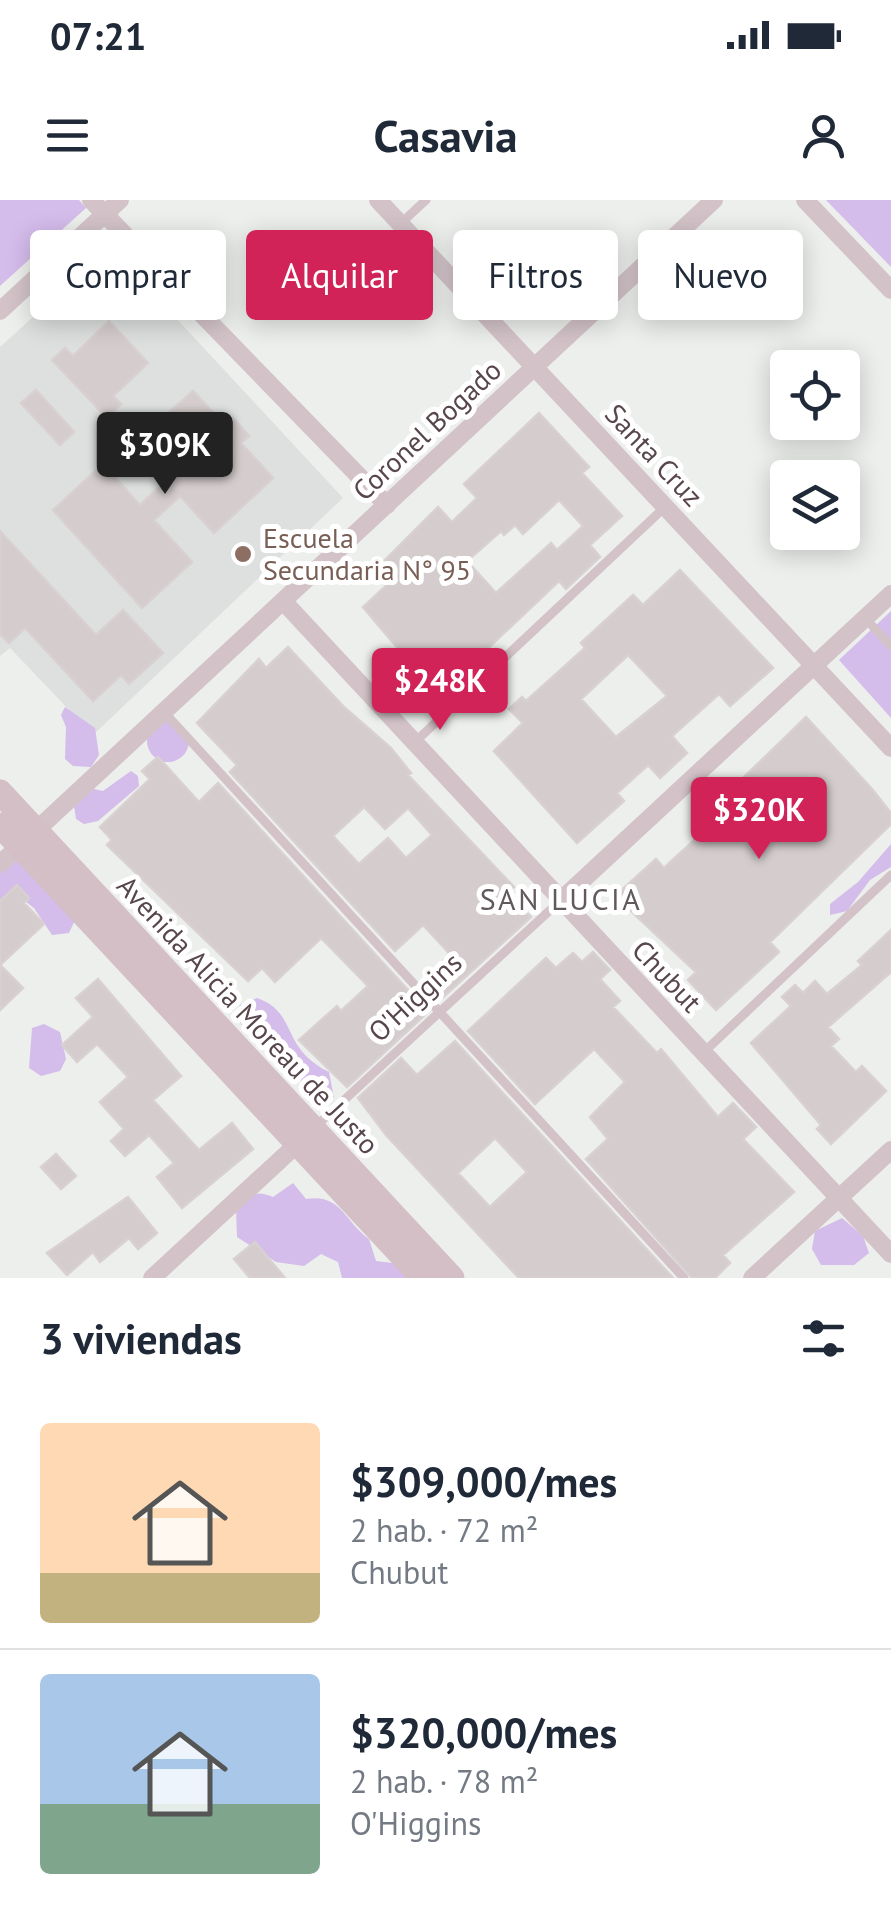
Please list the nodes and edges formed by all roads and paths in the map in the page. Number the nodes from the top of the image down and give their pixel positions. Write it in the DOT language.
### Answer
graph roads {
  1 [pos="120,200"];
  2 [pos="378,200"];
  3 [pos="426,200"];
  4 [pos="714,200"];
  5 [pos="805,200"];
  6 [pos="98,207"];
  7 [pos="400,224"];
  8 [pos="891,290"];
  9 [pos="0,310"];
  10 [pos="534,368"];
  11 [pos="387,504"];
  12 [pos="665,506"];
  13 [pos="891,594"];
  14 [pos="283,602"];
  15 [pos="866,618"];
  16 [pos="891,646"];
  17 [pos="814,665"];
  18 [pos="164,712"];
  19 [pos="416,741"];
  20 [pos="891,748"];
  21 [pos="0,792"];
  22 [pos="0,825"];
  23 [pos="28,838"];
  24 [pos="0,864"];
  25 [pos="891,875"];
  26 [pos="560,901"];
  27 [pos="439,1012"];
  28 [pos="702,1053"];
  29 [pos="305,1136"];
  30 [pos="891,1150"];
  31 [pos="840,1197"];
  32 [pos="891,1254"];
  33 [pos="152,1278"];
  34 [pos="422,1278"];
  35 [pos="452,1278"];
  36 [pos="684,1278"];
  37 [pos="752,1278"];
  1 -- 6 [label="street"];
  2 -- 7 [label="street, Santa Cruz"];
  3 -- 7 [label="lane"];
  4 -- 10 [label="street, Coronel Bogado"];
  5 -- 8 [label="street"];
  6 -- 9 [label="street"];
  6 -- 11 [label="street"];
  7 -- 10 [label="street, Santa Cruz"];
  10 -- 11 [label="street, Coronel Bogado"];
  10 -- 12 [label="street, Santa Cruz"];
  11 -- 14 [label="street, Coronel Bogado"];
  12 -- 17 [label="street, Santa Cruz"];
  12 -- 19 [label="lane"];
  13 -- 15 [label="street, O'Higgins"];
  14 -- 18 [label="street, Coronel Bogado"];
  14 -- 19 [label="street, Chubut"];
  15 -- 16 [label="lane"];
  15 -- 17 [label="street, O'Higgins"];
  17 -- 20 [label="street, Santa Cruz"];
  17 -- 26 [label="street, O'Higgins"];
  18 -- 23 [label="street, Coronel Bogado"];
  18 -- 27 [label="lane"];
  19 -- 26 [label="street, Chubut"];
  21 -- 23 [label="main road, Avenida Alicia Moreau de Justo"];
  22 -- 23 [label="main road, Avenida Alicia Moreau de Justo"];
  23 -- 24 [label="street, Coronel Bogado"];
  23 -- 29 [label="main road, Avenida Alicia Moreau de Justo"];
  25 -- 28 [label="lane"];
  26 -- 27 [label="lane, O'Higgins"];
  26 -- 28 [label="street, Chubut"];
  27 -- 29 [label="lane, O'Higgins"];
  27 -- 36 [label="lane"];
  28 -- 31 [label="street, Chubut"];
  29 -- 33 [label="street, O'Higgins"];
  29 -- 34 [label="main road, Avenida Alicia Moreau de Justo"];
  29 -- 35 [label="main road, Avenida Alicia Moreau de Justo"];
  30 -- 31 [label="street"];
  31 -- 32 [label="street, Chubut"];
  31 -- 37 [label="street"];
}
